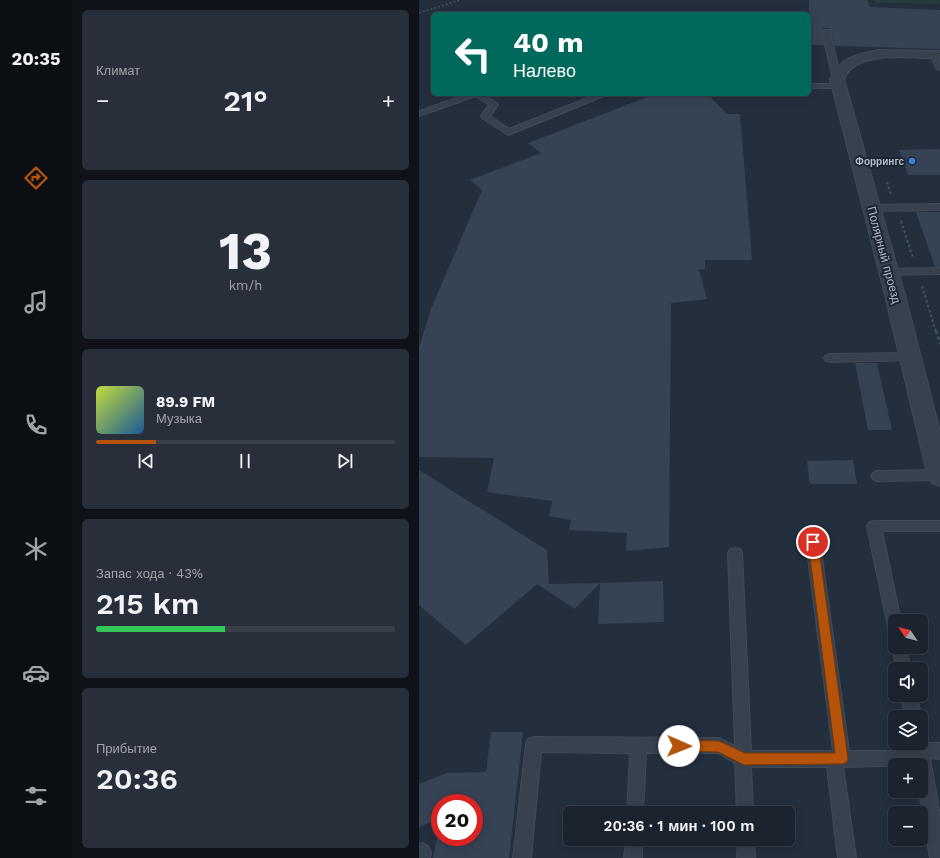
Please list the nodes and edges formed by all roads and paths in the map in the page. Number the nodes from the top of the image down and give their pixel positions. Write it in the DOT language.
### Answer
graph roads {
  1 [pos="460,0"];
  2 [pos="419,13"];
  3 [pos="825,32"];
  4 [pos="938,59"];
  5 [pos="838,83"];
  6 [pos="811,86"];
  7 [pos="468,96"];
  8 [pos="481,96"];
  9 [pos="600,96"];
  10 [pos="419,114"];
  11 [pos="886,181"];
  12 [pos="940,207"];
  13 [pos="872,208"];
  14 [pos="896,208"];
  15 [pos="918,270"];
  16 [pos="940,271"];
  17 [pos="889,272"];
  18 [pos="940,344"];
  19 [pos="910,357"];
  20 [pos="830,358"];
  21 [pos="877,476"];
  22 [pos="940,476"];
  23 [pos="940,526"];
  24 [pos="813,542"];
  25 [pos="735,553"];
  26 [pos="892,614"];
  27 [pos="637,745"];
  28 [pos="928,749"];
  29 [pos="918,750"];
  30 [pos="920,750"];
  31 [pos="940,751"];
  32 [pos="744,759"];
  33 [pos="838,759"];
  34 [pos="635,806"];
  35 [pos="745,806"];
  36 [pos="634,846"];
  37 [pos="746,846"];
  38 [pos="522,858"];
  39 [pos="633,858"];
  40 [pos="746,858"];
  41 [pos="847,858"];
  42 [pos="939,858"];
  1 -- 2 [label="path"];
  3 -- 5 [label="lane"];
  4 -- 5 [label="street"];
  5 -- 6 [label="lane"];
  5 -- 13 [label="street, Полярный проезд"];
  7 -- 10 [label="lane"];
  8 -- 9 [label="lane"];
  11 -- 14 [label="path"];
  12 -- 14 [label="lane"];
  13 -- 14 [label="lane"];
  13 -- 17 [label="street, Полярный проезд"];
  14 -- 15 [label="path"];
  15 -- 16 [label="lane"];
  15 -- 17 [label="lane"];
  15 -- 18 [label="path"];
  17 -- 19 [label="street, Полярный проезд"];
  19 -- 20 [label="lane"];
  19 -- 22 [label="street, Полярный проезд"];
  21 -- 22 [label="lane"];
  23 -- 26 [label="lane"];
  24 -- 33 [label="lane"];
  25 -- 32 [label="lane"];
  27 -- 32 [label="lane"];
  27 -- 34 [label="lane"];
  27 -- 38 [label="lane"];
  28 -- 31 [label="lane"];
  29 -- 33 [label="lane"];
  30 -- 42 [label="lane"];
  32 -- 33 [label="lane"];
  32 -- 35 [label="lane"];
  33 -- 41 [label="lane"];
  36 -- 39 [label="lane"];
  37 -- 40 [label="lane"];
}
